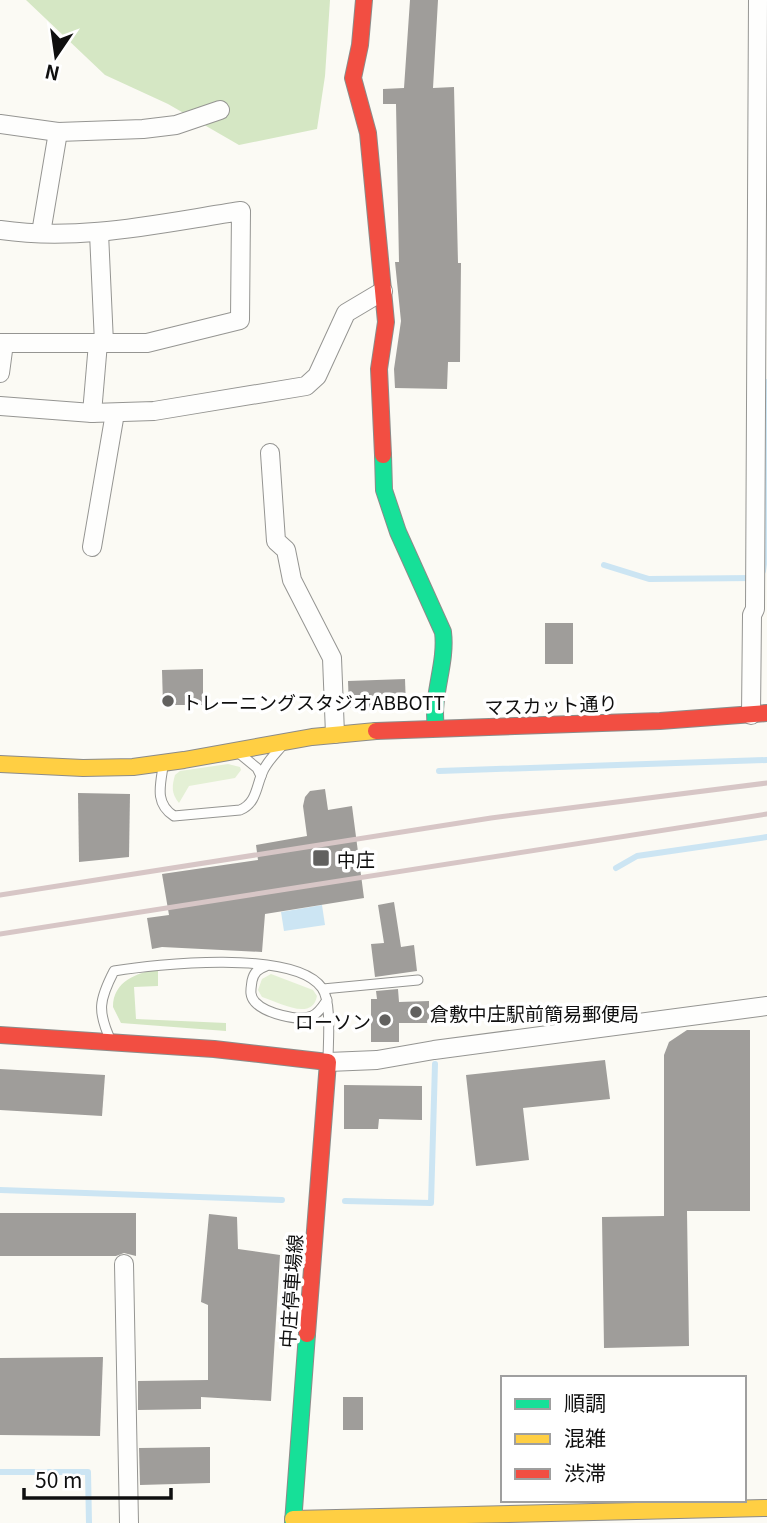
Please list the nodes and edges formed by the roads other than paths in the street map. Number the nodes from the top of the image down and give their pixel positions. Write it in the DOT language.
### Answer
graph roads {
  1 [pos="364,0"];
  2 [pos="758,0"];
  3 [pos="762,39"];
  4 [pos="220,110"];
  5 [pos="0,124"];
  6 [pos="58,132"];
  7 [pos="0,230"];
  8 [pos="41,233"];
  9 [pos="99,233"];
  10 [pos="383,291"];
  11 [pos="2,342"];
  12 [pos="101,343"];
  13 [pos="0,373"];
  14 [pos="0,406"];
  15 [pos="92,413"];
  16 [pos="115,413"];
  17 [pos="270,453"];
  18 [pos="92,547"];
  19 [pos="759,714"];
  20 [pos="436,727"];
  21 [pos="335,734"];
  22 [pos="285,743"];
  23 [pos="236,751"];
  24 [pos="163,762"];
  25 [pos="0,764"];
  26 [pos="261,776"];
  27 [pos="271,965"];
  28 [pos="418,980"];
  29 [pos="323,989"];
  30 [pos="327,1000"];
  31 [pos="767,1006"];
  32 [pos="0,1035"];
  33 [pos="112,1042"];
  34 [pos="328,1062"];
  35 [pos="124,1264"];
  36 [pos="767,1508"];
  37 [pos="293,1521"];
  38 [pos="129,1523"];
  1 -- 10 [label="street"];
  2 -- 3 [label="street"];
  3 -- 19 [label="street"];
  4 -- 6 [label="street"];
  5 -- 6 [label="street"];
  6 -- 8 [label="street"];
  7 -- 8 [label="street"];
  8 -- 9 [label="street"];
  9 -- 12 [label="street"];
  9 -- 12 [label="street"];
  10 -- 16 [label="street"];
  10 -- 20 [label="street"];
  11 -- 12 [label="street"];
  11 -- 13 [label="street"];
  12 -- 15 [label="street"];
  14 -- 15 [label="street"];
  15 -- 16 [label="street"];
  16 -- 18 [label="street"];
  17 -- 21 [label="street"];
  19 -- 20 [label="street, マスカット通り"];
  20 -- 21 [label="street, マスカット通り"];
  21 -- 22 [label="street, マスカット通り"];
  22 -- 23 [label="street, マスカット通り"];
  22 -- 26 [label="lane"];
  23 -- 24 [label="street, マスカット通り"];
  23 -- 26 [label="lane"];
  24 -- 25 [label="street, マスカット通り"];
  24 -- 26 [label="lane"];
  27 -- 29 [label="lane"];
  27 -- 30 [label="lane"];
  27 -- 33 [label="lane"];
  28 -- 29 [label="lane"];
  29 -- 30 [label="lane"];
  30 -- 34 [label="lane"];
  31 -- 34 [label="street"];
  32 -- 33 [label="street"];
  33 -- 34 [label="street"];
  34 -- 37 [label="street, 中庄停車場線"];
  35 -- 38 [label="street"];
  36 -- 37 [label="street"];
}
